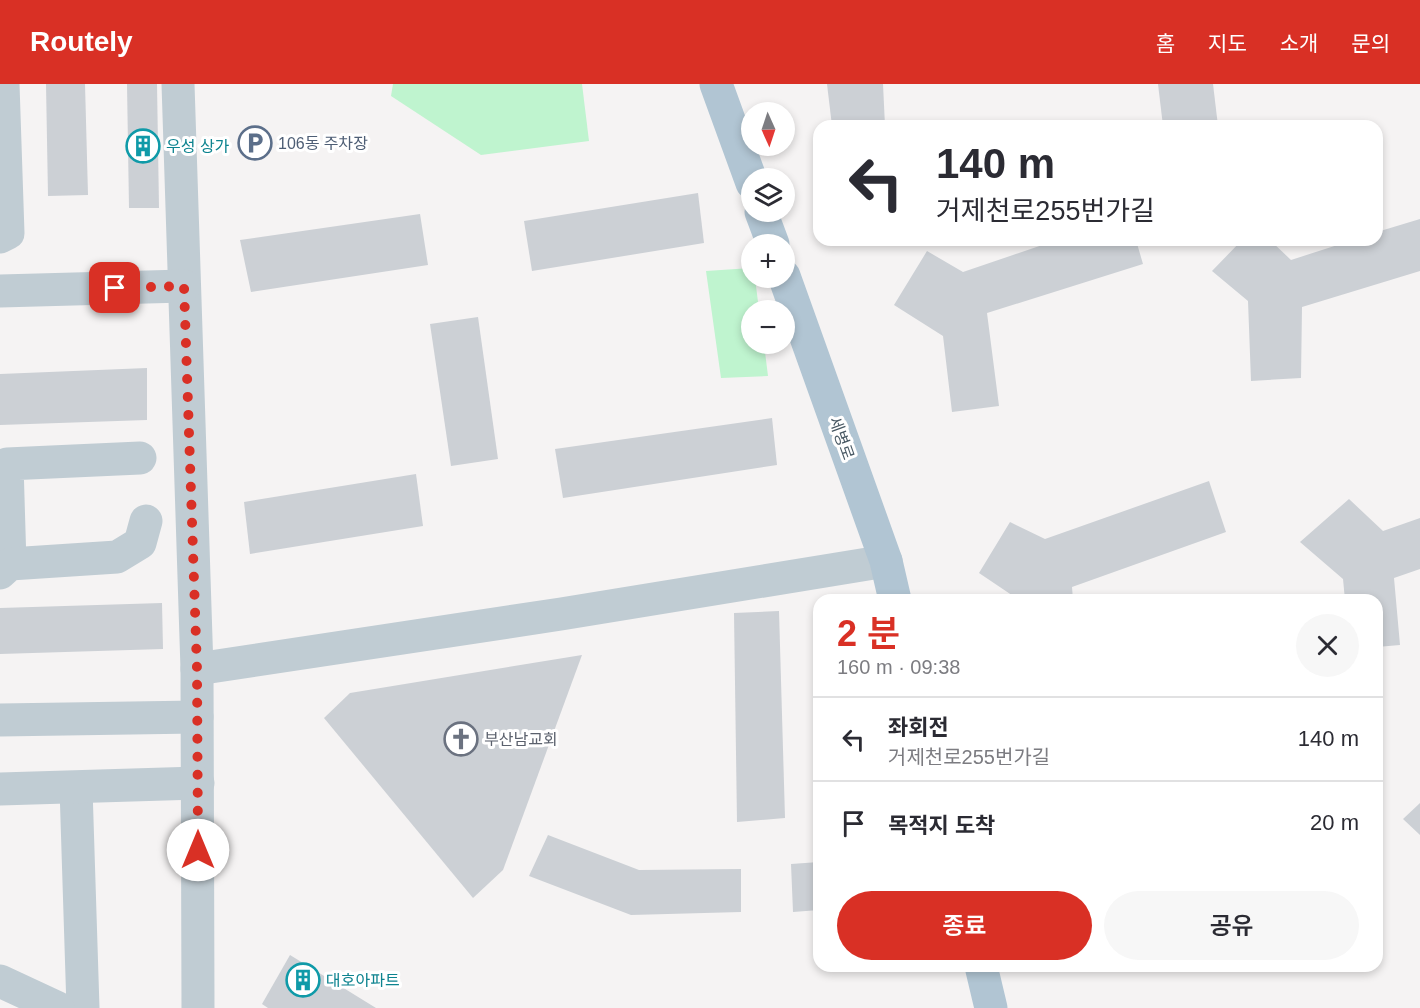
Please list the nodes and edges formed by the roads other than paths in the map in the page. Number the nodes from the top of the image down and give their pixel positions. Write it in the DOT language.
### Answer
graph roads {
  1 [pos="3,84"];
  2 [pos="178,84"];
  3 [pos="716,84"];
  4 [pos="747,168"];
  5 [pos="0,237"];
  6 [pos="184,286"];
  7 [pos="788,288"];
  8 [pos="0,291"];
  9 [pos="140,458"];
  10 [pos="146,521"];
  11 [pos="886,561"];
  12 [pos="5,568"];
  13 [pos="894,594"];
  14 [pos="197,669"];
  15 [pos="197,717"];
  16 [pos="0,720"];
  17 [pos="198,783"];
  18 [pos="76,788"];
  19 [pos="0,789"];
  20 [pos="982,972"];
  21 [pos="0,981"];
  22 [pos="58,1008"];
  23 [pos="83,1008"];
  24 [pos="198,1008"];
  25 [pos="991,1008"];
  1 -- 5 [label="street"];
  2 -- 6 [label="street"];
  3 -- 4 [label="main road"];
  6 -- 8 [label="street"];
  6 -- 14 [label="street"];
  7 -- 11 [label="main road, 세병로"];
  9 -- 12 [label="street"];
  10 -- 12 [label="street"];
  11 -- 13 [label="main road, 세병로"];
  11 -- 14 [label="street"];
  14 -- 15 [label="street"];
  15 -- 16 [label="street"];
  15 -- 17 [label="street"];
  17 -- 18 [label="street"];
  17 -- 24 [label="street"];
  18 -- 19 [label="street"];
  18 -- 23 [label="street"];
  20 -- 25 [label="main road"];
  21 -- 22 [label="street"];
}
